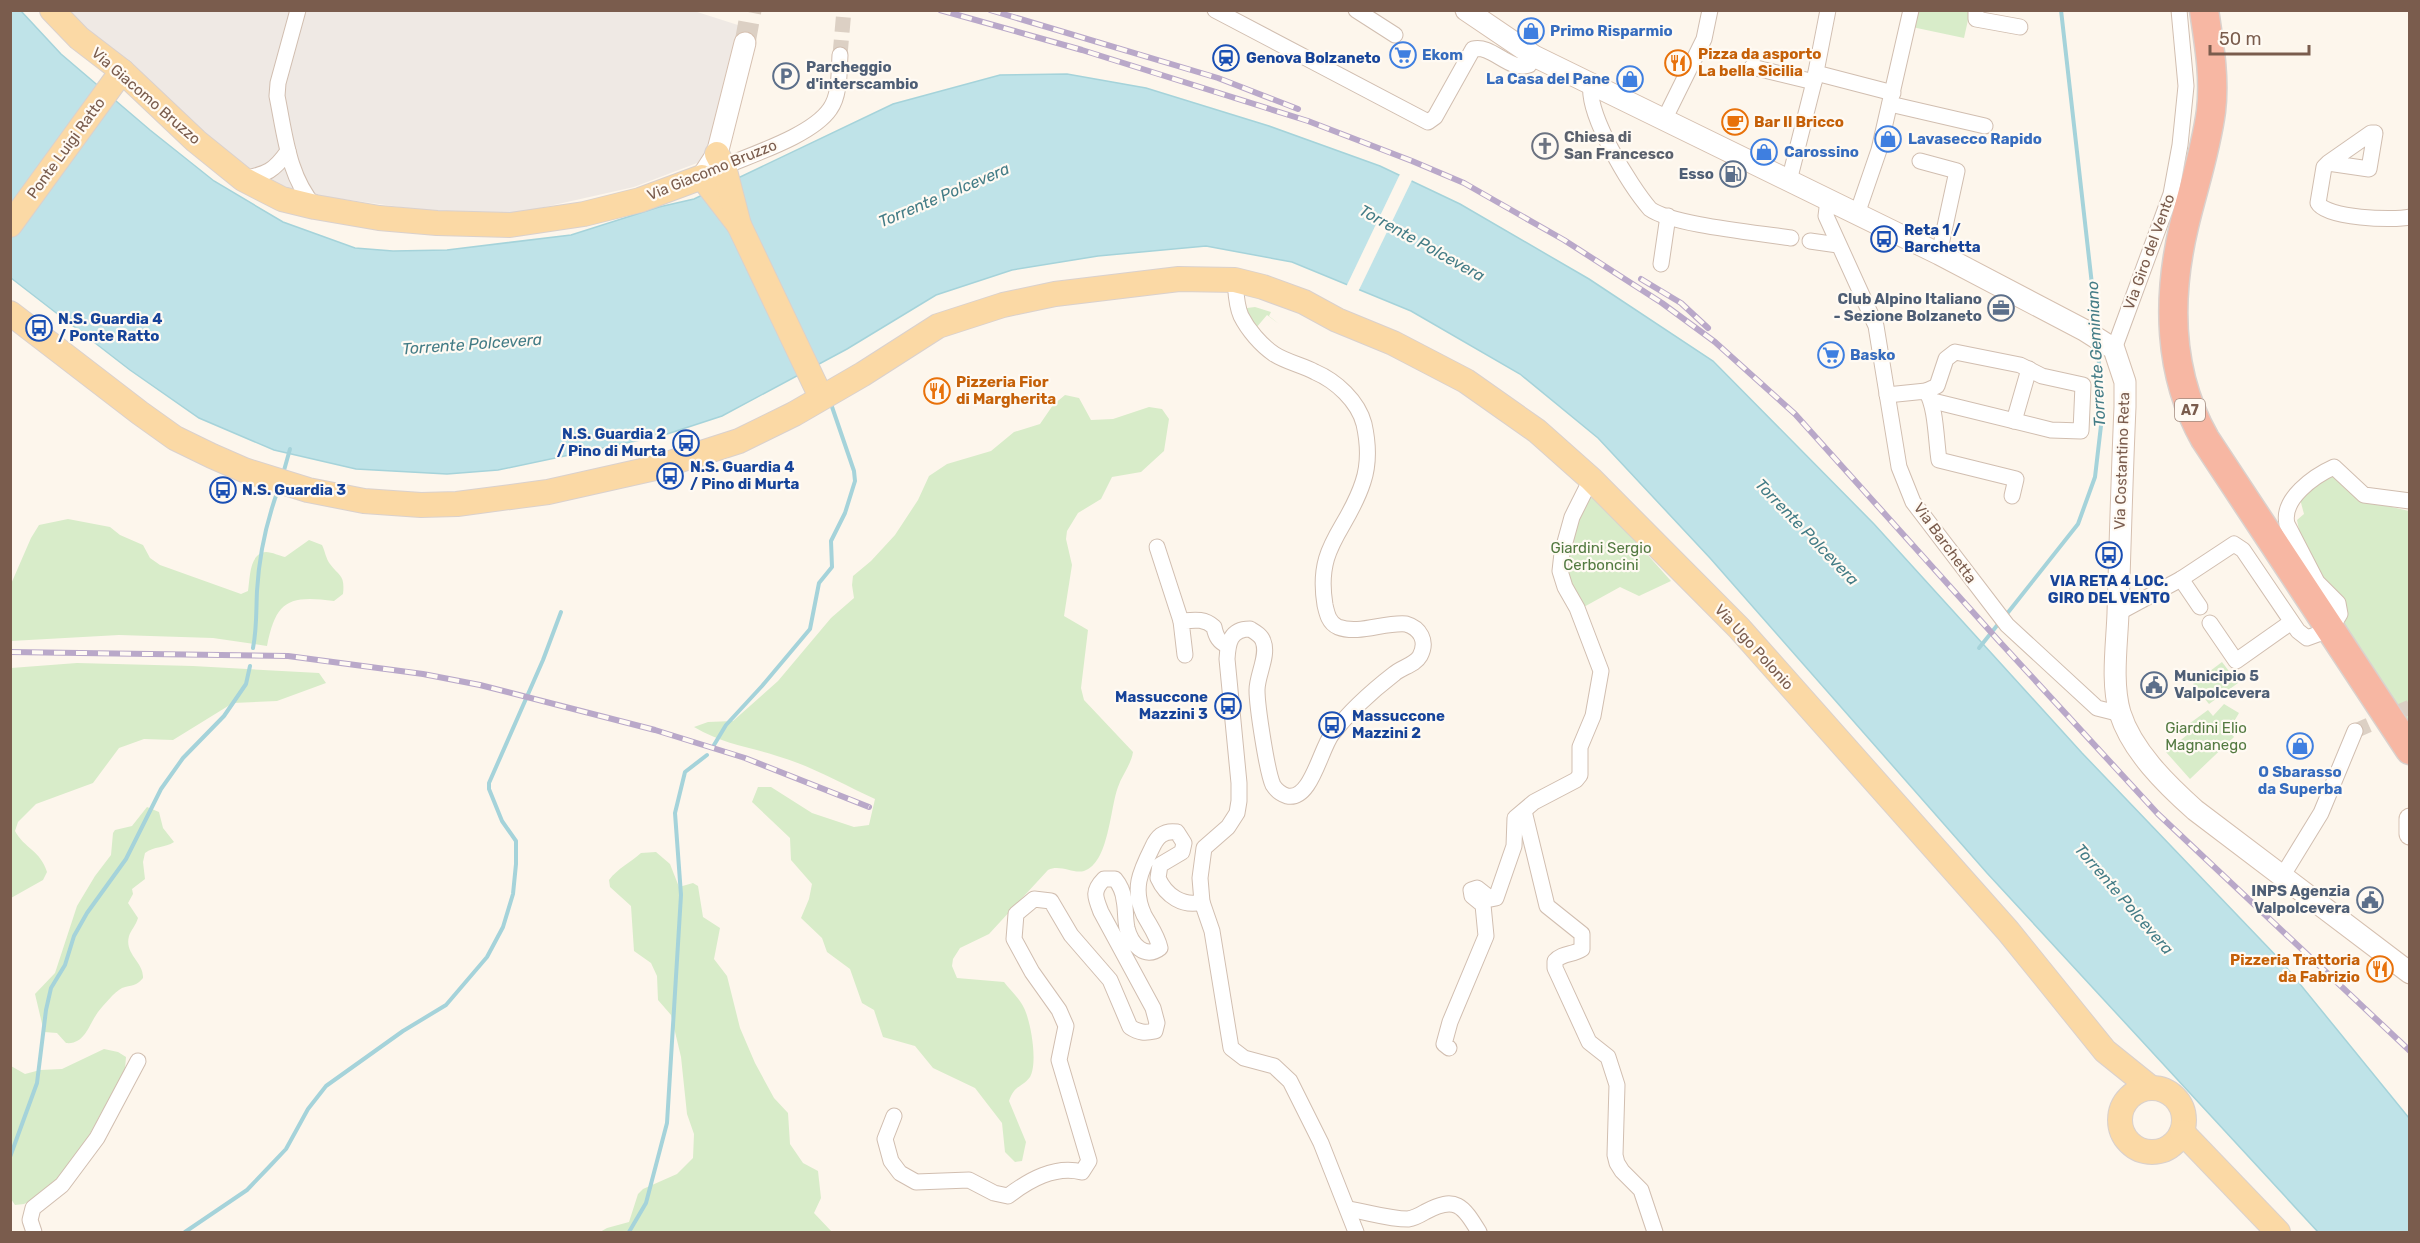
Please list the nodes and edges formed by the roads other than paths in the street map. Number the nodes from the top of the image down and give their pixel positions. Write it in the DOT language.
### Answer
graph roads {
  1 [pos="52,10"];
  2 [pos="298,10"];
  3 [pos="1215,10"];
  4 [pos="1466,10"];
  5 [pos="1710,10"];
  6 [pos="1828,10"];
  7 [pos="1911,10"];
  8 [pos="1976,10"];
  9 [pos="2179,10"];
  10 [pos="2204,10"];
  11 [pos="1365,13"];
  12 [pos="2020,27"];
  13 [pos="1395,35"];
  14 [pos="745,43"];
  15 [pos="840,55"];
  16 [pos="1534,56"];
  17 [pos="1752,67"];
  18 [pos="1815,77"];
  19 [pos="115,80"];
  20 [pos="1592,84"];
  21 [pos="1891,98"];
  22 [pos="1665,118"];
  23 [pos="1985,126"];
  24 [pos="288,151"];
  25 [pos="720,160"];
  26 [pos="1920,161"];
  27 [pos="2328,163"];
  28 [pos="243,179"];
  29 [pos="1789,181"];
  30 [pos="707,185"];
  31 [pos="1828,200"];
  32 [pos="315,207"];
  33 [pos="1857,214"];
  34 [pos="1668,216"];
  35 [pos="2409,217"];
  36 [pos="10,225"];
  37 [pos="739,225"];
  38 [pos="1791,237"];
  39 [pos="1810,241"];
  40 [pos="1838,245"];
  41 [pos="1939,254"];
  42 [pos="1661,264"];
  43 [pos="1235,280"];
  44 [pos="10,312"];
  45 [pos="2112,347"];
  46 [pos="2028,369"];
  47 [pos="816,387"];
  48 [pos="1479,389"];
  49 [pos="1887,395"];
  50 [pos="1930,396"];
  51 [pos="2014,421"];
  52 [pos="1518,430"];
  53 [pos="1591,479"];
  54 [pos="2012,496"];
  55 [pos="2409,501"];
  56 [pos="1157,547"];
  57 [pos="2181,579"];
  58 [pos="2200,608"];
  59 [pos="2118,613"];
  60 [pos="2337,619"];
  61 [pos="1181,621"];
  62 [pos="2210,623"];
  63 [pos="2290,623"];
  64 [pos="2318,634"];
  65 [pos="1228,646"];
  66 [pos="1185,655"];
  67 [pos="2121,714"];
  68 [pos="2355,731"];
  69 [pos="2409,750"];
  70 [pos="1524,811"];
  71 [pos="2409,819"];
  72 [pos="2409,834"];
  73 [pos="2283,876"];
  74 [pos="1202,902"];
  75 [pos="2409,973"];
  76 [pos="1449,1048"];
  77 [pos="2105,1051"];
  78 [pos="138,1061"];
  79 [pos="2151,1088"];
  80 [pos="2124,1105"];
  81 [pos="894,1116"];
  82 [pos="2175,1140"];
  83 [pos="1348,1209"];
  84 [pos="34,1233"];
  85 [pos="1356,1233"];
  86 [pos="1479,1233"];
  87 [pos="1655,1233"];
  88 [pos="2278,1233"];
  1 -- 19 [label="main road, Via Giacomo Bruzzo"];
  2 -- 24 [label="street"];
  3 -- 16 [label="street"];
  4 -- 16 [label="main road"];
  5 -- 22 [label="street"];
  6 -- 18 [label="street"];
  7 -- 21 [label="street"];
  8 -- 12 [label="street"];
  9 -- 45 [label="street, Via Giro del Vento"];
  10 -- 69 [label="highway, A7"];
  11 -- 13 [label="street"];
  14 -- 25 [label="main road"];
  15 -- 25 [label="street, Via Giacomo Bruzzo"];
  16 -- 20 [label="main road"];
  17 -- 18 [label="street"];
  18 -- 21 [label="street"];
  18 -- 29 [label="street"];
  19 -- 28 [label="main road, Via Giacomo Bruzzo"];
  19 -- 36 [label="main road, Ponte Luigi Ratto"];
  20 -- 22 [label="main road"];
  20 -- 34 [label="street"];
  21 -- 23 [label="street"];
  21 -- 33 [label="street"];
  22 -- 29 [label="main road"];
  24 -- 28 [label="street"];
  24 -- 32 [label="street"];
  25 -- 30 [label="main road"];
  25 -- 37 [label="main road"];
  26 -- 41 [label="street"];
  27 -- 35 [label="street"];
  28 -- 32 [label="main road, Via Giacomo Bruzzo"];
  29 -- 31 [label="main road"];
  30 -- 32 [label="main road, Via Giacomo Bruzzo"];
  30 -- 37 [label="main road"];
  31 -- 33 [label="main road"];
  31 -- 40 [label="street, Via Barchetta"];
  33 -- 41 [label="main road"];
  34 -- 38 [label="street"];
  34 -- 42 [label="street"];
  37 -- 47 [label="main road"];
  39 -- 40 [label="street"];
  40 -- 49 [label="street, Via Barchetta"];
  41 -- 45 [label="main road"];
  43 -- 47 [label="main road, Via Ugo Polonio"];
  43 -- 48 [label="main road, Via Ugo Polonio"];
  43 -- 65 [label="street"];
  44 -- 47 [label="main road, Via Ugo Polonio"];
  45 -- 59 [label="main road, Via Costantino Reta"];
  46 -- 50 [label="street"];
  46 -- 51 [label="street"];
  46 -- 51 [label="street"];
  48 -- 52 [label="street"];
  48 -- 53 [label="main road, Via Ugo Polonio"];
  49 -- 50 [label="street"];
  49 -- 67 [label="street, Via Barchetta"];
  50 -- 51 [label="street"];
  50 -- 54 [label="street"];
  53 -- 70 [label="street"];
  53 -- 77 [label="main road, Via Ugo Polonio"];
  55 -- 60 [label="street"];
  56 -- 61 [label="street"];
  57 -- 58 [label="street"];
  57 -- 59 [label="street"];
  57 -- 63 [label="street"];
  59 -- 67 [label="main road, Via Costantino Reta"];
  61 -- 65 [label="street"];
  61 -- 66 [label="street"];
  62 -- 63 [label="street"];
  63 -- 64 [label="street"];
  65 -- 74 [label="street"];
  67 -- 73 [label="main road, Via Costantino Reta"];
  68 -- 73 [label="street"];
  70 -- 76 [label="street"];
  70 -- 87 [label="street"];
  71 -- 72 [label="main road"];
  73 -- 75 [label="main road, Via Costantino Reta"];
  74 -- 81 [label="street"];
  74 -- 83 [label="street"];
  77 -- 79 [label="main road, Via Ugo Polonio"];
  77 -- 80 [label="main road, Via Ugo Polonio"];
  78 -- 84 [label="street"];
  79 -- 80 [label="main road"];
  79 -- 82 [label="main road, Via Ugo Polonio"];
  80 -- 82 [label="main road, Via Ugo Polonio"];
  82 -- 88 [label="main road, Via Ugo Polonio"];
  83 -- 85 [label="street"];
  83 -- 86 [label="street"];
}
